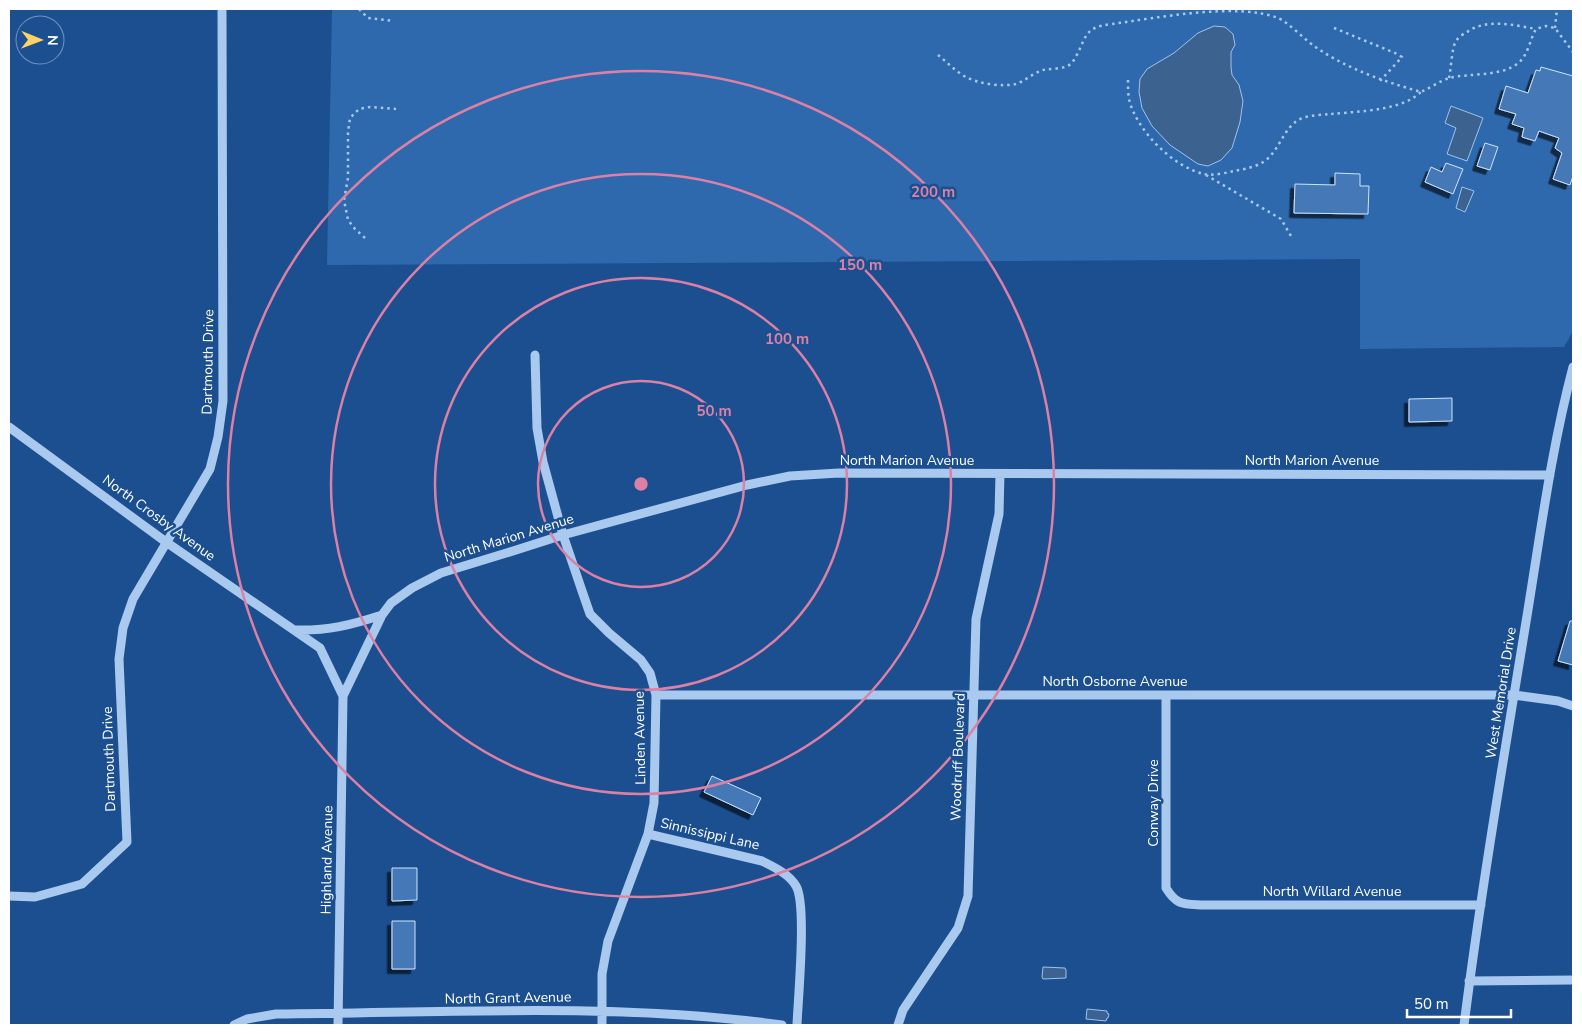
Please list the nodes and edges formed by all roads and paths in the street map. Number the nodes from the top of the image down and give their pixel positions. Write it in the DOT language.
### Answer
graph roads {
  1 [pos="222,9"];
  2 [pos="359,9"];
  3 [pos="1557,9"];
  4 [pos="394,21"];
  5 [pos="1334,28"];
  6 [pos="1556,28"];
  7 [pos="1536,29"];
  8 [pos="1573,52"];
  9 [pos="938,55"];
  10 [pos="1449,78"];
  11 [pos="1128,80"];
  12 [pos="1380,81"];
  13 [pos="1421,92"];
  14 [pos="396,110"];
  15 [pos="1206,174"];
  16 [pos="1291,236"];
  17 [pos="365,238"];
  18 [pos="535,356"];
  19 [pos="1573,366"];
  20 [pos="9,427"];
  21 [pos="1000,474"];
  22 [pos="1550,475"];
  23 [pos="563,535"];
  24 [pos="166,542"];
  25 [pos="382,615"];
  26 [pos="294,630"];
  27 [pos="656,695"];
  28 [pos="974,695"];
  29 [pos="1514,695"];
  30 [pos="343,696"];
  31 [pos="1166,696"];
  32 [pos="1573,706"];
  33 [pos="648,834"];
  34 [pos="9,896"];
  35 [pos="1182,904"];
  36 [pos="1481,905"];
  37 [pos="1573,980"];
  38 [pos="1469,981"];
  39 [pos="602,1011"];
  40 [pos="338,1014"];
  41 [pos="234,1025"];
  42 [pos="338,1025"];
  43 [pos="602,1025"];
  44 [pos="782,1025"];
  45 [pos="797,1025"];
  46 [pos="898,1025"];
  47 [pos="1464,1025"];
  1 -- 24 [label="street, Dartmouth Drive"];
  2 -- 4 [label="path"];
  3 -- 6 [label="path"];
  5 -- 12 [label="path"];
  6 -- 7 [label="path"];
  6 -- 8 [label="path"];
  7 -- 10 [label="path"];
  7 -- 10 [label="path"];
  9 -- 12 [label="path"];
  10 -- 13 [label="path"];
  11 -- 15 [label="path"];
  12 -- 13 [label="path"];
  13 -- 15 [label="path"];
  14 -- 17 [label="path"];
  15 -- 16 [label="path"];
  18 -- 23 [label="street, Linden Avenue"];
  19 -- 22 [label="street, West Memorial Drive"];
  20 -- 24 [label="street, North Crosby Avenue"];
  21 -- 22 [label="street, North Marion Avenue"];
  21 -- 23 [label="street, North Marion Avenue"];
  21 -- 28 [label="street, Woodruff Boulevard"];
  22 -- 29 [label="street, West Memorial Drive"];
  23 -- 25 [label="street, North Marion Avenue"];
  23 -- 27 [label="street, Linden Avenue"];
  24 -- 26 [label="street, North Crosby Avenue"];
  24 -- 34 [label="street, Dartmouth Drive"];
  25 -- 26 [label="street"];
  25 -- 30 [label="street, North Marion Avenue"];
  26 -- 30 [label="street, North Crosby Avenue"];
  27 -- 28 [label="street, North Osborne Avenue"];
  27 -- 33 [label="street, Linden Avenue"];
  28 -- 31 [label="street, North Osborne Avenue"];
  28 -- 46 [label="street, Woodruff Boulevard"];
  29 -- 31 [label="street, North Osborne Avenue"];
  29 -- 32 [label="street, North Osborne Avenue"];
  29 -- 36 [label="street, West Memorial Drive"];
  30 -- 40 [label="street, Highland Avenue"];
  31 -- 35 [label="street, Conway Drive"];
  33 -- 39 [label="street, Linden Avenue"];
  33 -- 45 [label="street, Sinnissippi Lane"];
  35 -- 36 [label="street, North Willard Avenue"];
  36 -- 38 [label="street, West Memorial Drive"];
  37 -- 38 [label="street"];
  38 -- 47 [label="street, West Memorial Drive"];
  39 -- 40 [label="street, North Grant Avenue"];
  39 -- 43 [label="street, Linden Avenue"];
  39 -- 44 [label="street, North Grant Avenue"];
  40 -- 41 [label="street, North Grant Avenue"];
  40 -- 42 [label="street, Highland Avenue"];
}
